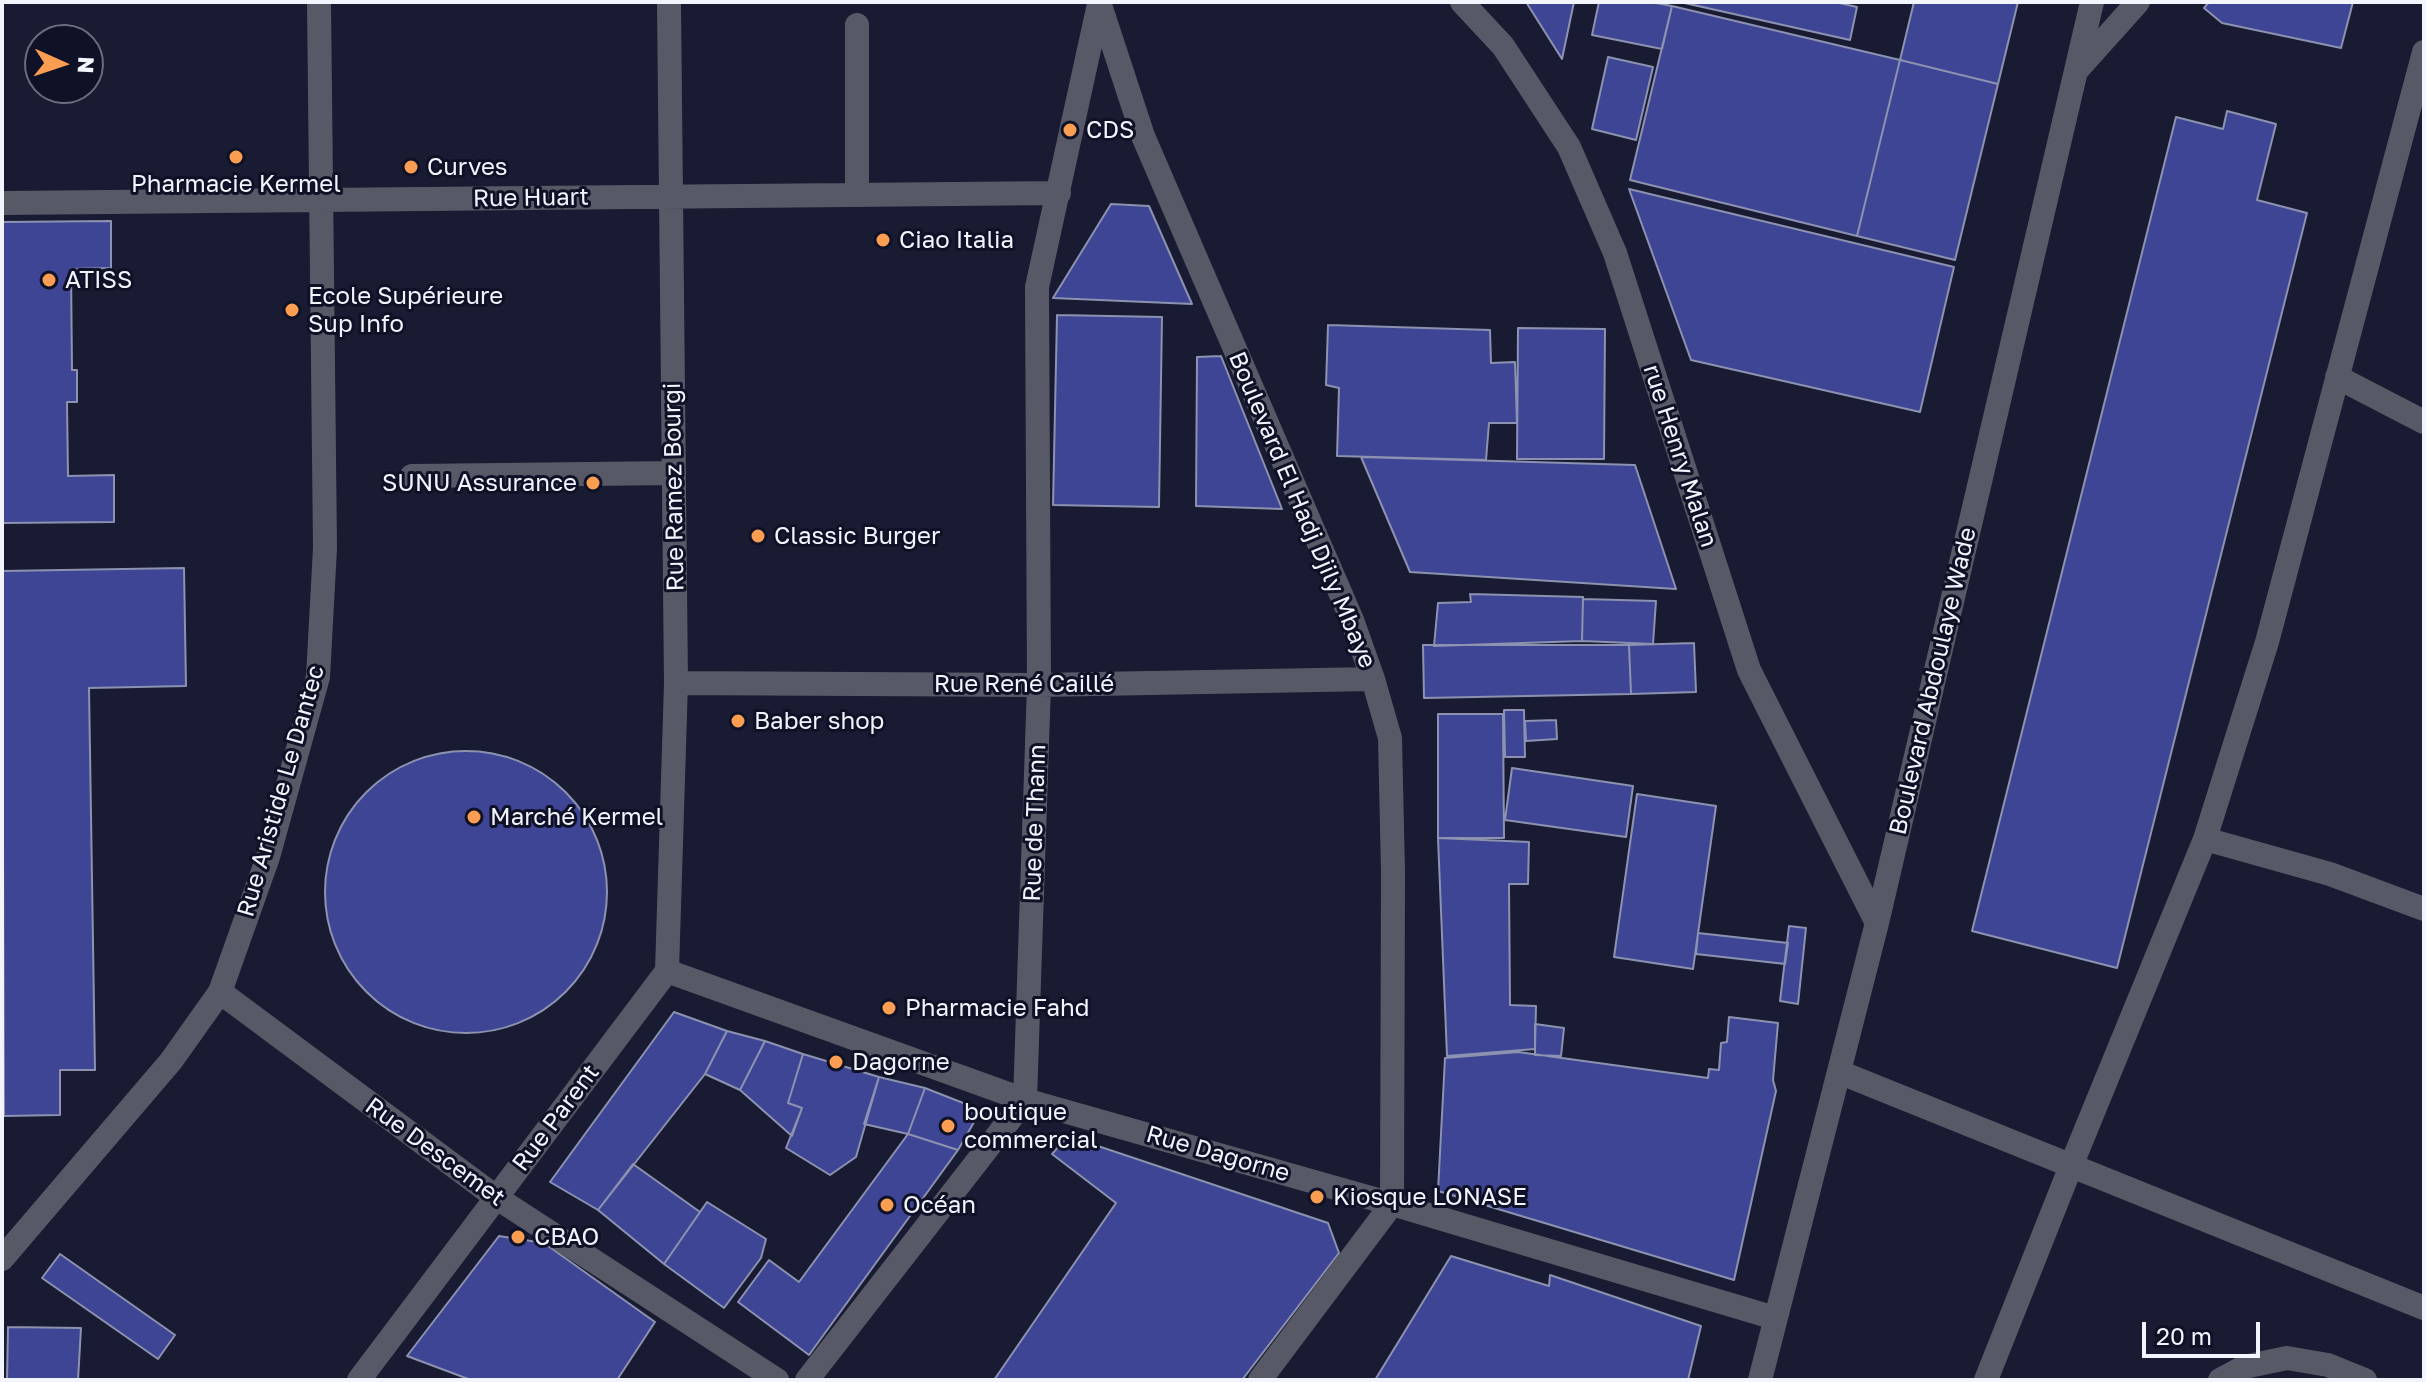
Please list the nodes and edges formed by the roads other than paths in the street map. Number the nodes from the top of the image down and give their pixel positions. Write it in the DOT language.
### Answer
graph roads {
  1 [pos="319,2"];
  2 [pos="669,2"];
  3 [pos="1099,2"];
  4 [pos="1462,2"];
  5 [pos="2092,2"];
  6 [pos="2138,2"];
  7 [pos="857,25"];
  8 [pos="2424,52"];
  9 [pos="2073,75"];
  10 [pos="1059,193"];
  11 [pos="857,194"];
  12 [pos="671,197"];
  13 [pos="321,200"];
  14 [pos="2,203"];
  15 [pos="2337,377"];
  16 [pos="2424,422"];
  17 [pos="674,473"];
  18 [pos="412,476"];
  19 [pos="1373,679"];
  20 [pos="676,683"];
  21 [pos="1039,685"];
  22 [pos="2205,839"];
  23 [pos="2424,909"];
  24 [pos="1877,923"];
  25 [pos="667,971"];
  26 [pos="220,992"];
  27 [pos="1839,1072"];
  28 [pos="1025,1100"];
  29 [pos="2071,1166"];
  30 [pos="497,1198"];
  31 [pos="1392,1204"];
  32 [pos="2,1259"];
  33 [pos="2424,1308"];
  34 [pos="1775,1318"];
  35 [pos="359,1380"];
  36 [pos="777,1380"];
  37 [pos="807,1380"];
  38 [pos="1260,1380"];
  39 [pos="1760,1380"];
  40 [pos="1986,1380"];
  41 [pos="2220,1380"];
  42 [pos="2365,1380"];
  1 -- 13 [label="street, Rue Aristide Le Dantec"];
  2 -- 12 [label="street, Rue Ramez Bourgi"];
  3 -- 10 [label="street, Rue de Thann"];
  3 -- 19 [label="street, Boulevard El Hadj Djily Mbaye"];
  4 -- 24 [label="street, rue Henry Malan"];
  5 -- 9 [label="street"];
  6 -- 9 [label="street, Boulevard Abdoulaye Wade"];
  7 -- 11 [label="street"];
  8 -- 15 [label="street"];
  9 -- 24 [label="street, Boulevard Abdoulaye Wade"];
  10 -- 11 [label="street, Rue Huart"];
  10 -- 21 [label="street, Rue de Thann"];
  11 -- 12 [label="street, Rue Huart"];
  12 -- 13 [label="street, Rue Huart"];
  12 -- 17 [label="street, Rue Ramez Bourgi"];
  13 -- 14 [label="street, Rue Huart"];
  13 -- 26 [label="street, Rue Aristide Le Dantec"];
  15 -- 16 [label="street"];
  15 -- 22 [label="street"];
  17 -- 18 [label="street"];
  17 -- 20 [label="street, Rue Ramez Bourgi"];
  19 -- 21 [label="street, Rue René Caillé"];
  19 -- 31 [label="street, Boulevard El Hadj Djily Mbaye"];
  20 -- 21 [label="street, Rue René Caillé"];
  20 -- 25 [label="street, Rue Ramez Bourgi"];
  21 -- 28 [label="street, Rue de Thann"];
  22 -- 23 [label="street"];
  22 -- 29 [label="street"];
  24 -- 27 [label="street, Boulevard Abdoulaye Wade"];
  25 -- 28 [label="street, Rue Dagorne"];
  25 -- 30 [label="street, Rue Parent"];
  26 -- 30 [label="street, Rue Descemet"];
  26 -- 32 [label="street, Rue Aristide Le Dantec"];
  27 -- 29 [label="street"];
  27 -- 34 [label="street, Boulevard Abdoulaye Wade"];
  28 -- 31 [label="street, Rue Dagorne"];
  28 -- 37 [label="street"];
  29 -- 33 [label="street"];
  29 -- 40 [label="street"];
  30 -- 35 [label="street, Rue Parent"];
  30 -- 36 [label="street, Rue Descemet"];
  31 -- 34 [label="street, Rue Dagorne"];
  31 -- 38 [label="street"];
  34 -- 39 [label="street, Boulevard Abdoulaye Wade"];
  41 -- 42 [label="street"];
}
